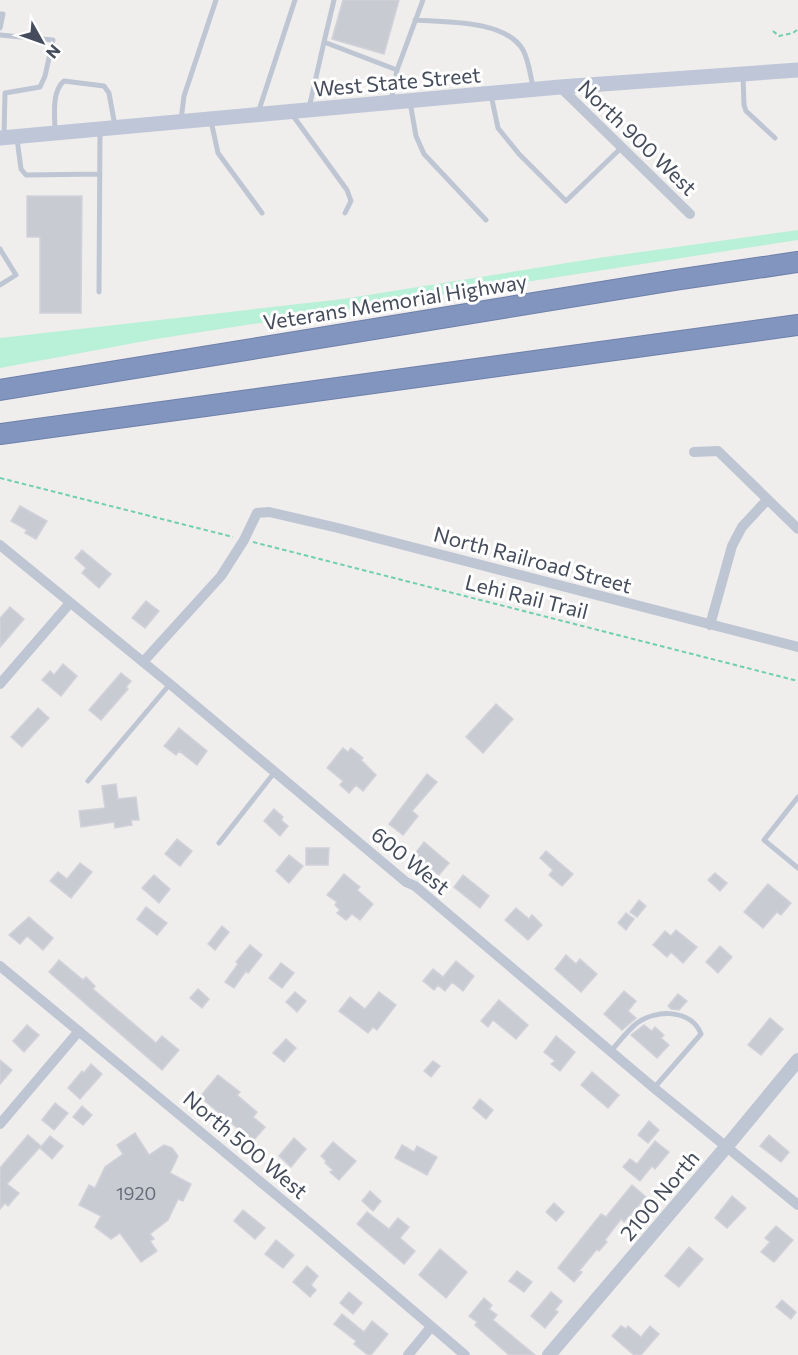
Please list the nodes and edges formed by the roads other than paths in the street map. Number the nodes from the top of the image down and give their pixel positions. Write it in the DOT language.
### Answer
graph roads {
  1 [pos="216,0"];
  2 [pos="295,0"];
  3 [pos="334,0"];
  4 [pos="423,0"];
  5 [pos="0,14"];
  6 [pos="415,20"];
  7 [pos="0,28"];
  8 [pos="0,35"];
  9 [pos="324,42"];
  10 [pos="397,70"];
  11 [pos="798,70"];
  12 [pos="742,74"];
  13 [pos="560,87"];
  14 [pos="534,90"];
  15 [pos="2,93"];
  16 [pos="490,93"];
  17 [pos="410,101"];
  18 [pos="390,103"];
  19 [pos="308,110"];
  20 [pos="290,112"];
  21 [pos="258,115"];
  22 [pos="211,119"];
  23 [pos="180,122"];
  24 [pos="108,129"];
  25 [pos="55,134"];
  26 [pos="7,138"];
  27 [pos="775,138"];
  28 [pos="621,148"];
  29 [pos="100,174"];
  30 [pos="262,213"];
  31 [pos="345,213"];
  32 [pos="690,214"];
  33 [pos="486,220"];
  34 [pos="0,249"];
  35 [pos="798,262"];
  36 [pos="0,285"];
  37 [pos="99,292"];
  38 [pos="798,325"];
  39 [pos="0,390"];
  40 [pos="0,434"];
  41 [pos="694,452"];
  42 [pos="767,500"];
  43 [pos="798,529"];
  44 [pos="0,545"];
  45 [pos="70,603"];
  46 [pos="710,625"];
  47 [pos="798,647"];
  48 [pos="143,662"];
  49 [pos="0,684"];
  50 [pos="170,684"];
  51 [pos="274,773"];
  52 [pos="88,781"];
  53 [pos="798,797"];
  54 [pos="219,843"];
  55 [pos="798,868"];
  56 [pos="0,966"];
  57 [pos="79,1031"];
  58 [pos="611,1051"];
  59 [pos="798,1060"];
  60 [pos="654,1088"];
  61 [pos="0,1124"];
  62 [pos="727,1146"];
  63 [pos="798,1205"];
  64 [pos="431,1327"];
  65 [pos="408,1355"];
  66 [pos="465,1355"];
  67 [pos="549,1355"];
  1 -- 23 [label="lane"];
  2 -- 21 [label="lane"];
  3 -- 9 [label="lane"];
  4 -- 6 [label="lane"];
  5 -- 7 [label="lane"];
  6 -- 10 [label="lane"];
  6 -- 14 [label="lane"];
  8 -- 15 [label="lane"];
  9 -- 10 [label="lane"];
  9 -- 19 [label="lane"];
  10 -- 18 [label="lane"];
  11 -- 12 [label="main road, West State Street"];
  12 -- 13 [label="main road, West State Street"];
  12 -- 27 [label="lane"];
  13 -- 14 [label="main road, West State Street"];
  13 -- 28 [label="street, North 900 West"];
  14 -- 16 [label="main road, West State Street"];
  15 -- 26 [label="lane"];
  16 -- 17 [label="main road, West State Street"];
  16 -- 28 [label="lane"];
  17 -- 18 [label="main road, West State Street"];
  17 -- 33 [label="lane"];
  18 -- 19 [label="main road, West State Street"];
  19 -- 20 [label="main road, West State Street"];
  20 -- 21 [label="main road, West State Street"];
  20 -- 31 [label="lane"];
  21 -- 22 [label="main road, West State Street"];
  22 -- 23 [label="main road, West State Street"];
  22 -- 30 [label="lane"];
  23 -- 24 [label="main road, West State Street"];
  24 -- 25 [label="main road, West State Street"];
  24 -- 25 [label="lane"];
  24 -- 29 [label="lane"];
  25 -- 26 [label="main road, West State Street"];
  26 -- 29 [label="lane"];
  28 -- 32 [label="street, North 900 West"];
  29 -- 37 [label="lane"];
  34 -- 36 [label="lane"];
  35 -- 39 [label="highway, Veterans Memorial Highway"];
  38 -- 40 [label="highway"];
  41 -- 42 [label="street"];
  42 -- 43 [label="street"];
  42 -- 46 [label="street"];
  44 -- 45 [label="street, 600 West"];
  45 -- 48 [label="street, 600 West"];
  45 -- 49 [label="street"];
  46 -- 47 [label="street, North Railroad Street"];
  46 -- 48 [label="street, North Railroad Street"];
  48 -- 50 [label="street, 600 West"];
  50 -- 51 [label="street, 600 West"];
  50 -- 52 [label="lane"];
  51 -- 54 [label="lane"];
  51 -- 58 [label="street, 600 West"];
  53 -- 55 [label="lane"];
  56 -- 57 [label="street, North 500 West"];
  57 -- 61 [label="street"];
  57 -- 64 [label="street, North 500 West"];
  58 -- 60 [label="street, 600 West"];
  58 -- 60 [label="lane"];
  59 -- 62 [label="street, 2100 North"];
  60 -- 62 [label="street, 600 West"];
  62 -- 63 [label="street, 600 West"];
  62 -- 67 [label="street, 2100 North"];
  64 -- 65 [label="street"];
  64 -- 66 [label="street, North 500 West"];
}
